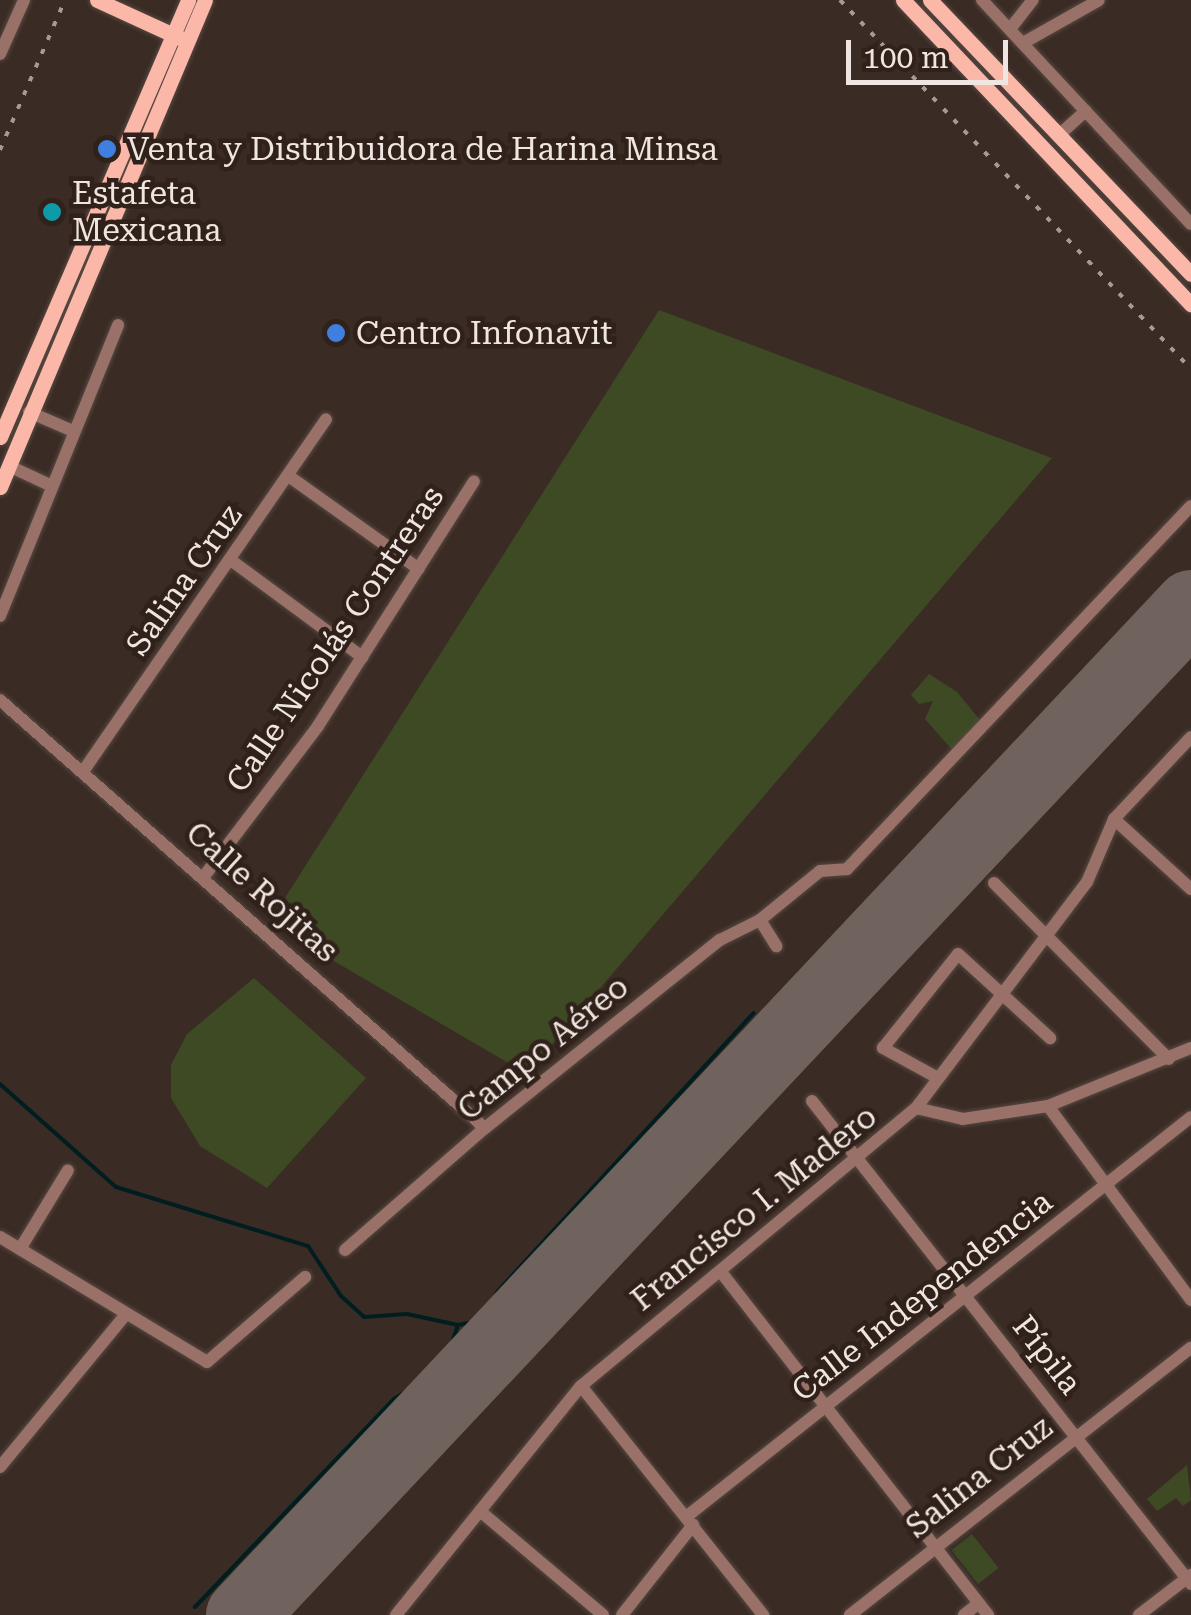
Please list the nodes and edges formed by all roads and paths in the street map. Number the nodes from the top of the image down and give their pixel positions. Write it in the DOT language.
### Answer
graph roads {
  1 [pos="24,0"];
  2 [pos="97,0"];
  3 [pos="188,0"];
  4 [pos="205,0"];
  5 [pos="903,0"];
  6 [pos="931,0"];
  7 [pos="982,0"];
  8 [pos="1033,0"];
  9 [pos="1099,0"];
  10 [pos="1010,29"];
  11 [pos="180,38"];
  12 [pos="1022,43"];
  13 [pos="0,54"];
  14 [pos="1086,111"];
  15 [pos="1059,135"];
  16 [pos="1191,224"];
  17 [pos="1191,274"];
  18 [pos="1191,306"];
  19 [pos="118,325"];
  20 [pos="29,412"];
  21 [pos="326,420"];
  22 [pos="74,431"];
  23 [pos="0,437"];
  24 [pos="3,477"];
  25 [pos="290,477"];
  26 [pos="474,481"];
  27 [pos="50,484"];
  28 [pos="1191,506"];
  29 [pos="232,561"];
  30 [pos="419,569"];
  31 [pos="0,616"];
  32 [pos="362,658"];
  33 [pos="0,700"];
  34 [pos="1191,737"];
  35 [pos="84,770"];
  36 [pos="1114,819"];
  37 [pos="205,876"];
  38 [pos="994,883"];
  39 [pos="1191,889"];
  40 [pos="760,920"];
  41 [pos="1048,934"];
  42 [pos="776,946"];
  43 [pos="1000,992"];
  44 [pos="1050,1038"];
  45 [pos="1191,1048"];
  46 [pos="1168,1059"];
  47 [pos="938,1078"];
  48 [pos="812,1101"];
  49 [pos="1048,1106"];
  50 [pos="916,1108"];
  51 [pos="1191,1117"];
  52 [pos="484,1128"];
  53 [pos="858,1161"];
  54 [pos="68,1170"];
  55 [pos="1105,1187"];
  56 [pos="0,1237"];
  57 [pos="20,1248"];
  58 [pos="345,1250"];
  59 [pos="721,1272"];
  60 [pos="305,1277"];
  61 [pos="966,1296"];
  62 [pos="1191,1300"];
  63 [pos="126,1314"];
  64 [pos="1191,1348"];
  65 [pos="581,1386"];
  66 [pos="826,1407"];
  67 [pos="1076,1436"];
  68 [pos="0,1468"];
  69 [pos="480,1511"];
  70 [pos="689,1521"];
  71 [pos="935,1546"];
  72 [pos="1190,1579"];
  73 [pos="979,1603"];
  74 [pos="628,1612"];
  75 [pos="396,1615"];
  76 [pos="603,1615"];
  77 [pos="763,1615"];
  78 [pos="850,1615"];
  79 [pos="964,1615"];
  80 [pos="988,1615"];
  81 [pos="1139,1615"];
  1 -- 13 [label="street"];
  2 -- 11 [label="main road"];
  3 -- 11 [label="main road"];
  4 -- 11 [label="main road"];
  5 -- 18 [label="main road"];
  6 -- 15 [label="main road"];
  7 -- 10 [label="street"];
  8 -- 10 [label="street"];
  9 -- 12 [label="street"];
  10 -- 12 [label="street"];
  11 -- 20 [label="main road"];
  11 -- 23 [label="main road"];
  12 -- 14 [label="street"];
  14 -- 15 [label="street"];
  14 -- 16 [label="street"];
  15 -- 17 [label="main road"];
  19 -- 22 [label="street"];
  20 -- 22 [label="street"];
  20 -- 24 [label="main road"];
  21 -- 25 [label="street, Salina Cruz"];
  22 -- 27 [label="street"];
  24 -- 27 [label="street"];
  25 -- 29 [label="street, Salina Cruz"];
  25 -- 30 [label="street"];
  26 -- 30 [label="street, Calle Nicolás Contreras"];
  27 -- 31 [label="street"];
  28 -- 40 [label="street, Campo Aéreo"];
  29 -- 32 [label="street"];
  29 -- 35 [label="street, Salina Cruz"];
  30 -- 32 [label="street, Calle Nicolás Contreras"];
  32 -- 37 [label="street, Calle Nicolás Contreras"];
  33 -- 35 [label="street, Calle Rojitas"];
  34 -- 36 [label="street"];
  35 -- 37 [label="street, Calle Rojitas"];
  36 -- 39 [label="street"];
  36 -- 41 [label="street, Francisco I. Madero"];
  37 -- 52 [label="street, Calle Rojitas"];
  38 -- 41 [label="street"];
  40 -- 42 [label="street"];
  40 -- 52 [label="street, Campo Aéreo"];
  41 -- 43 [label="street, Francisco I. Madero"];
  41 -- 46 [label="street"];
  43 -- 44 [label="street"];
  43 -- 47 [label="street, Francisco I. Madero"];
  43 -- 47 [label="street"];
  45 -- 46 [label="street"];
  46 -- 49 [label="street"];
  47 -- 50 [label="street, Francisco I. Madero"];
  48 -- 53 [label="street, Pípila"];
  49 -- 50 [label="street"];
  49 -- 55 [label="street"];
  50 -- 53 [label="street, Francisco I. Madero"];
  51 -- 55 [label="street, Calle Independencia"];
  52 -- 58 [label="street, Campo Aéreo"];
  53 -- 59 [label="street, Francisco I. Madero"];
  53 -- 61 [label="street, Pípila"];
  54 -- 57 [label="street"];
  55 -- 61 [label="street, Calle Independencia"];
  55 -- 62 [label="street"];
  56 -- 57 [label="street"];
  57 -- 63 [label="street"];
  59 -- 65 [label="street, Francisco I. Madero"];
  59 -- 66 [label="street"];
  60 -- 63 [label="street"];
  61 -- 66 [label="street, Calle Independencia"];
  61 -- 67 [label="street, Pípila"];
  63 -- 68 [label="street"];
  64 -- 67 [label="street, Salina Cruz"];
  65 -- 69 [label="street, Francisco I. Madero"];
  65 -- 70 [label="street"];
  66 -- 70 [label="street, Calle Independencia"];
  66 -- 71 [label="street"];
  67 -- 71 [label="street, Salina Cruz"];
  67 -- 72 [label="street, Pípila"];
  69 -- 75 [label="street, Francisco I. Madero"];
  69 -- 76 [label="street"];
  70 -- 74 [label="street, Calle Independencia"];
  70 -- 77 [label="street"];
  71 -- 73 [label="street"];
  71 -- 78 [label="street, Salina Cruz"];
  72 -- 81 [label="street"];
  73 -- 79 [label="street"];
  73 -- 80 [label="street"];
}
